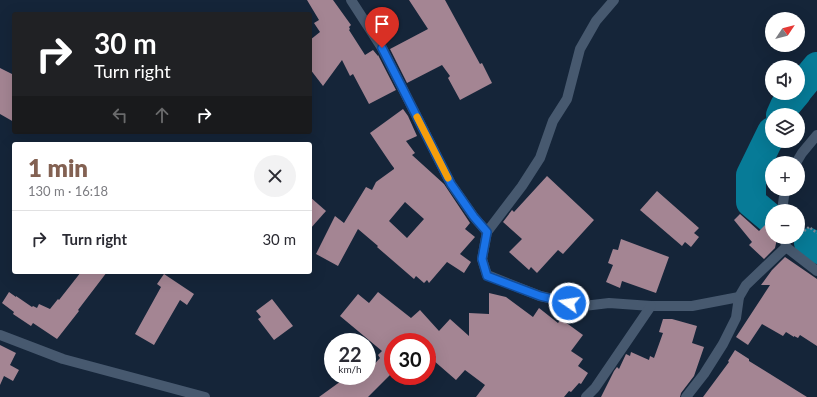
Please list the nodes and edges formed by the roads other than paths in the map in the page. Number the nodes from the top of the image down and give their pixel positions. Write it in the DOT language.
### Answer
graph roads {
  1 [pos="351,0"];
  2 [pos="614,0"];
  3 [pos="817,135"];
  4 [pos="800,156"];
  5 [pos="487,232"];
  6 [pos="783,244"];
  7 [pos="787,244"];
  8 [pos="817,271"];
  9 [pos="739,298"];
  10 [pos="652,306"];
  11 [pos="0,335"];
  12 [pos="205,397"];
  13 [pos="586,397"];
  14 [pos="686,397"];
  1 -- 5 [label="street"];
  2 -- 5 [label="street"];
  3 -- 4 [label="street"];
  5 -- 10 [label="street"];
  6 -- 9 [label="street"];
  7 -- 8 [label="street"];
  9 -- 10 [label="street"];
  9 -- 14 [label="street"];
  10 -- 13 [label="street"];
  11 -- 12 [label="street"];
}
